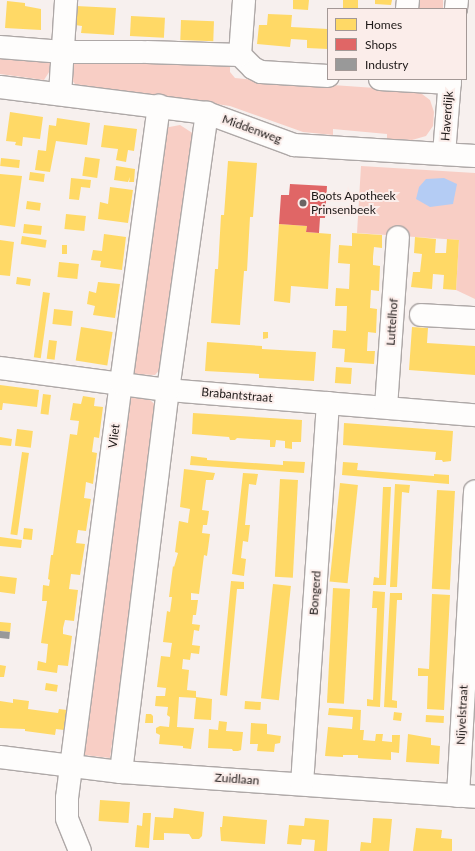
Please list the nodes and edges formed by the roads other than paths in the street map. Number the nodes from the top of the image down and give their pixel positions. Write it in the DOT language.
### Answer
graph roads {
  1 [pos="66,0"];
  2 [pos="244,0"];
  3 [pos="0,47"];
  4 [pos="63,52"];
  5 [pos="240,55"];
  6 [pos="327,76"];
  7 [pos="402,80"];
  8 [pos="450,81"];
  9 [pos="0,87"];
  10 [pos="60,94"];
  11 [pos="159,106"];
  12 [pos="207,113"];
  13 [pos="444,154"];
  14 [pos="475,156"];
  15 [pos="398,237"];
  16 [pos="421,315"];
  17 [pos="475,318"];
  18 [pos="0,368"];
  19 [pos="121,383"];
  20 [pos="168,390"];
  21 [pos="328,403"];
  22 [pos="386,407"];
  23 [pos="475,414"];
  24 [pos="475,491"];
  25 [pos="0,757"];
  26 [pos="72,766"];
  27 [pos="121,772"];
  28 [pos="302,784"];
  29 [pos="466,796"];
  30 [pos="80,851"];
  1 -- 4 [label="street"];
  2 -- 5 [label="street"];
  3 -- 4 [label="street"];
  4 -- 5 [label="street"];
  4 -- 10 [label="street"];
  5 -- 6 [label="street"];
  7 -- 8 [label="street"];
  8 -- 13 [label="street, Haverdijk"];
  9 -- 10 [label="street, Middenweg"];
  10 -- 11 [label="street, Middenweg"];
  11 -- 12 [label="street, Middenweg"];
  11 -- 19 [label="street, Vliet"];
  12 -- 13 [label="street, Middenweg"];
  12 -- 20 [label="street"];
  13 -- 14 [label="street, Middenweg"];
  15 -- 22 [label="street, Luttelhof"];
  16 -- 17 [label="street"];
  18 -- 19 [label="street, Brabantstraat"];
  19 -- 20 [label="street, Brabantstraat"];
  19 -- 26 [label="street, Vliet"];
  20 -- 21 [label="street, Brabantstraat"];
  20 -- 27 [label="street"];
  21 -- 22 [label="street, Brabantstraat"];
  21 -- 28 [label="street, Bongerd"];
  22 -- 23 [label="street, Brabantstraat"];
  24 -- 29 [label="street, Nijvelstraat"];
  25 -- 26 [label="street, Zuidlaan"];
  26 -- 27 [label="street, Zuidlaan"];
  26 -- 30 [label="street, Vliet"];
  27 -- 28 [label="street, Zuidlaan"];
  28 -- 29 [label="street, Zuidlaan"];
}
